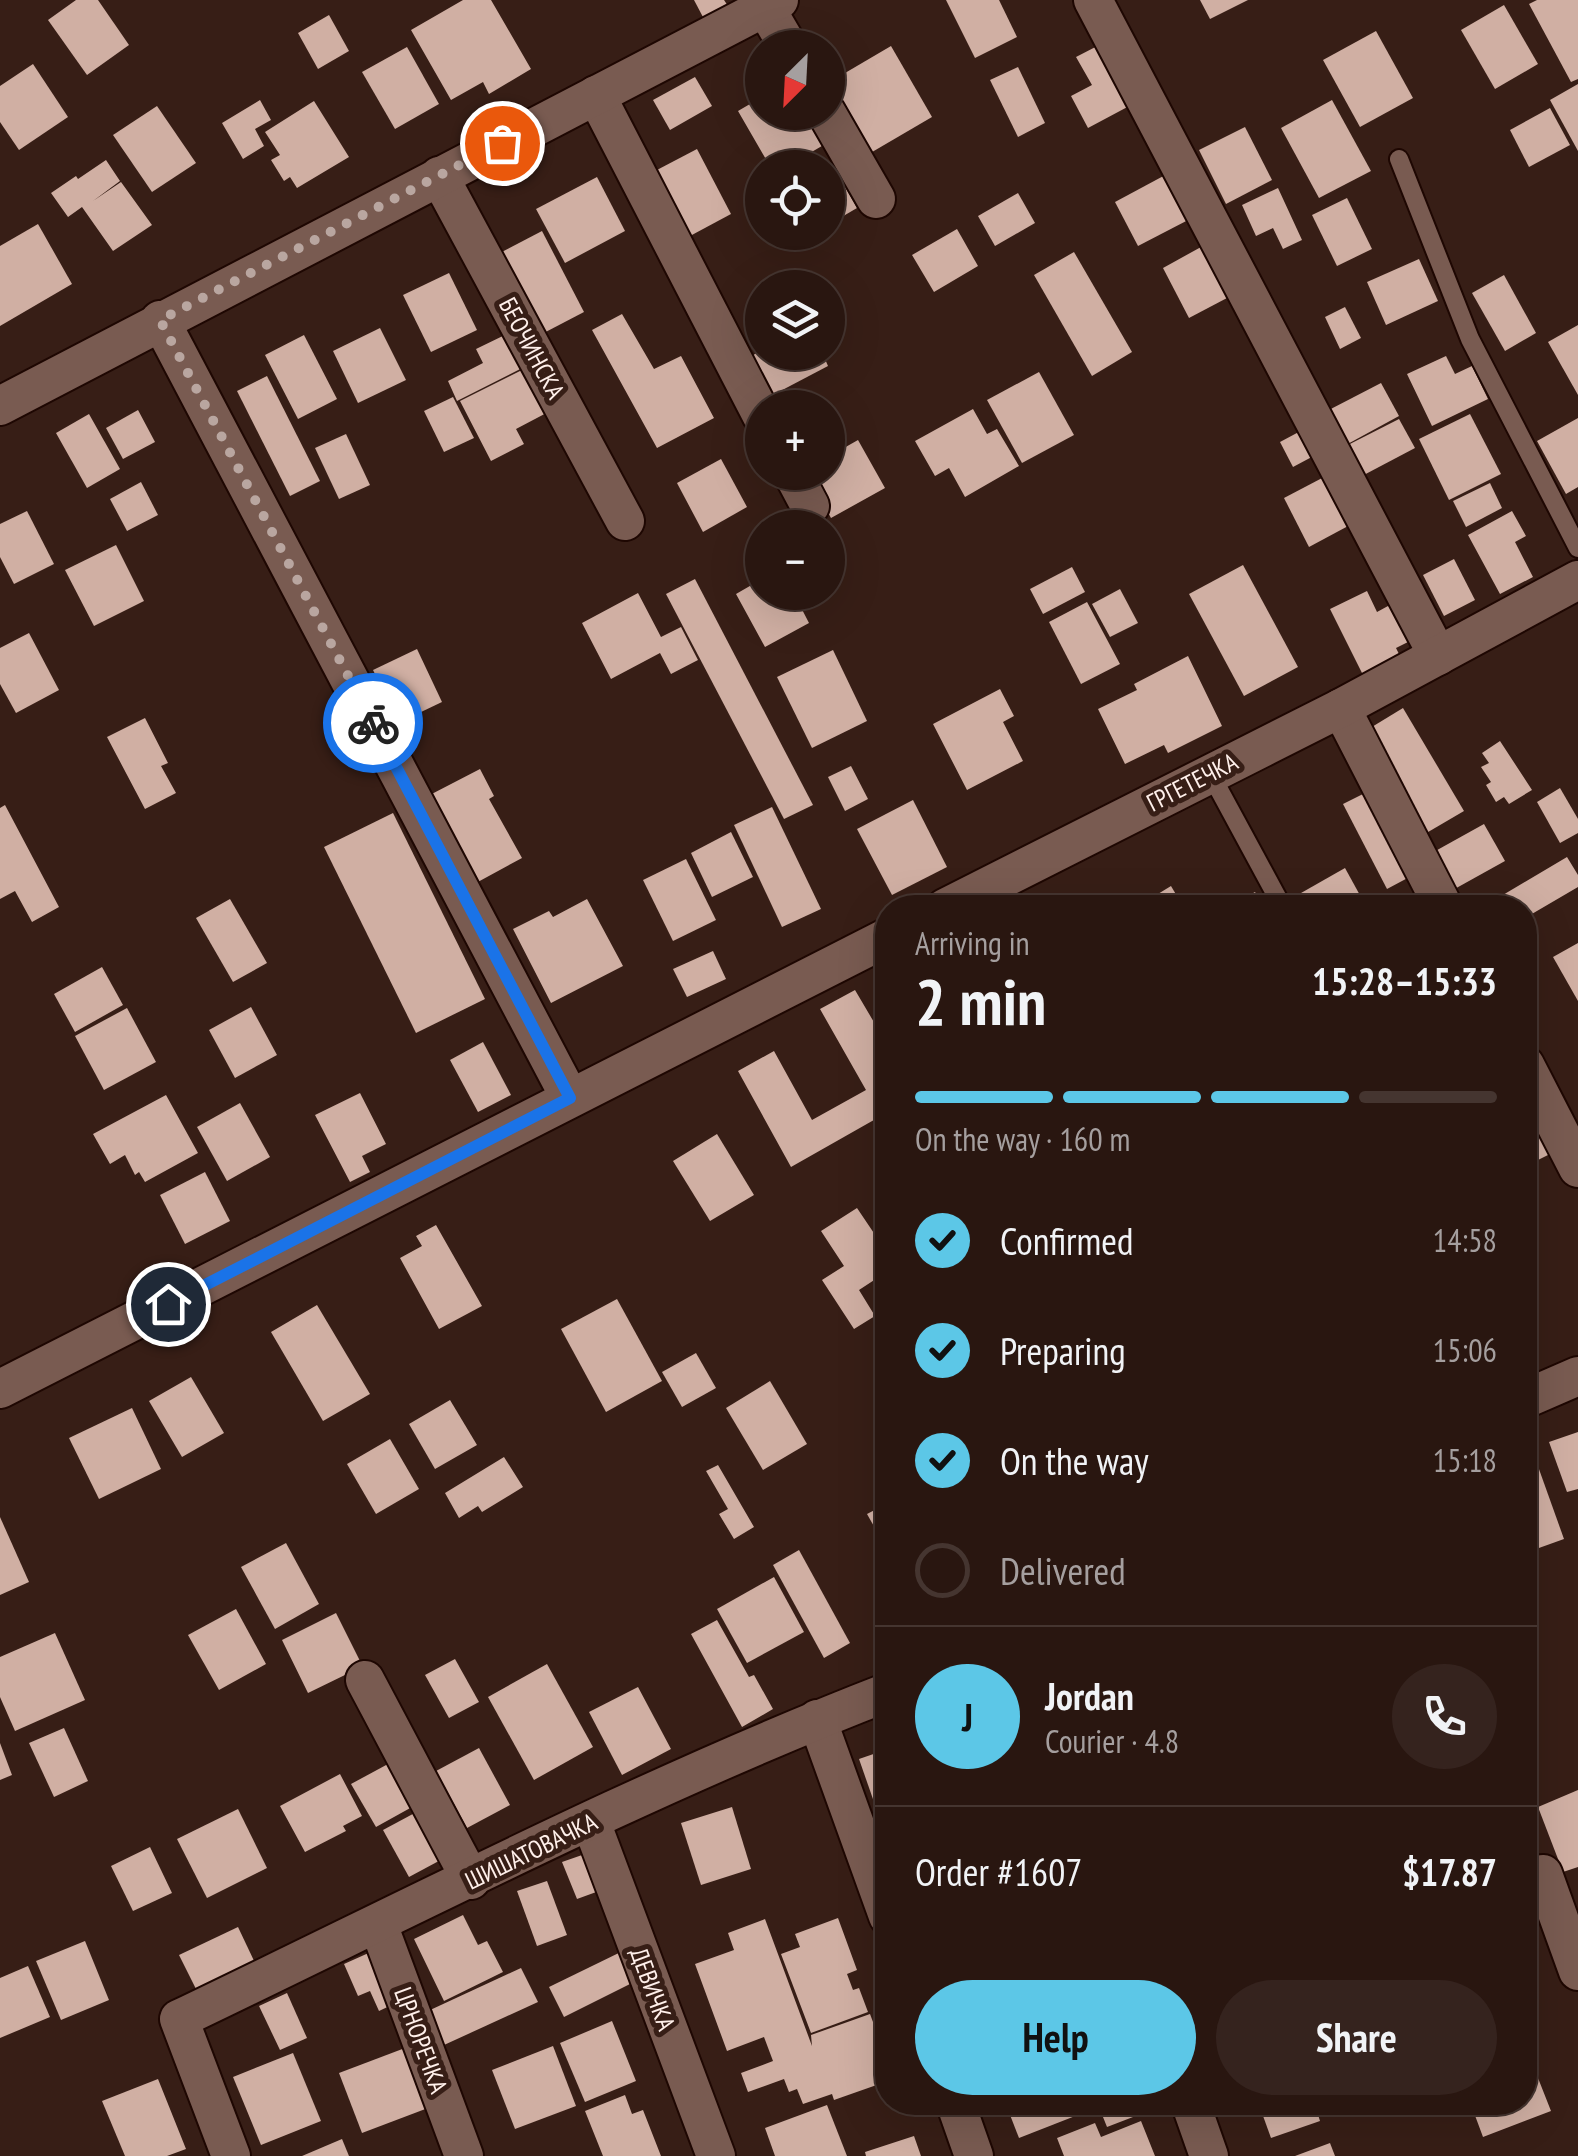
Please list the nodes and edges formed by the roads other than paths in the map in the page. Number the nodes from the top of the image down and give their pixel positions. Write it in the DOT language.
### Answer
graph roads {
  1 [pos="1093,0"];
  2 [pos="772,4"];
  3 [pos="781,30"];
  4 [pos="596,95"];
  5 [pos="836,130"];
  6 [pos="1399,159"];
  7 [pos="439,176"];
  8 [pos="876,200"];
  9 [pos="160,320"];
  10 [pos="749,390"];
  11 [pos="0,406"];
  12 [pos="802,490"];
  13 [pos="810,506"];
  14 [pos="625,521"];
  15 [pos="1578,548"];
  16 [pos="1578,580"];
  17 [pos="1438,656"];
  18 [pos="1341,708"];
  19 [pos="1210,773"];
  20 [pos="971,895"];
  21 [pos="1276,895"];
  22 [pos="1437,895"];
  23 [pos="875,944"];
  24 [pos="1537,1088"];
  25 [pos="570,1098"];
  26 [pos="1578,1168"];
  27 [pos="1578,1376"];
  28 [pos="0,1389"];
  29 [pos="1537,1394"];
  30 [pos="365,1680"];
  31 [pos="875,1697"];
  32 [pos="817,1720"];
  33 [pos="591,1822"];
  34 [pos="1543,1874"];
  35 [pos="471,1880"];
  36 [pos="875,1880"];
  37 [pos="378,1924"];
  38 [pos="1578,1970"];
  39 [pos="960,2115"];
  40 [pos="1195,2115"];
  41 [pos="231,2156"];
  42 [pos="464,2156"];
  43 [pos="716,2156"];
  44 [pos="974,2156"];
  45 [pos="1209,2156"];
  1 -- 17 [label="street"];
  2 -- 3 [label="street"];
  2 -- 4 [label="street"];
  4 -- 7 [label="street"];
  4 -- 10 [label="street"];
  5 -- 8 [label="street"];
  6 -- 15 [label="lane"];
  7 -- 9 [label="street"];
  7 -- 14 [label="street, БЕОЧИНСКА"];
  9 -- 11 [label="street"];
  9 -- 25 [label="street"];
  12 -- 13 [label="street"];
  16 -- 17 [label="street, ГРГЕТЕЧКА"];
  17 -- 18 [label="street, ГРГЕТЕЧКА"];
  18 -- 19 [label="street, ГРГЕТЕЧКА"];
  18 -- 22 [label="street"];
  19 -- 20 [label="street, ГРГЕТЕЧКА"];
  19 -- 21 [label="lane"];
  23 -- 25 [label="street"];
  24 -- 26 [label="street"];
  25 -- 28 [label="street"];
  27 -- 29 [label="street"];
  30 -- 35 [label="street"];
  31 -- 32 [label="street, ШИШАТОВАЧКА"];
  32 -- 33 [label="street, ШИШАТОВАЧКА"];
  32 -- 36 [label="street"];
  33 -- 35 [label="street, ШИШАТОВАЧКА"];
  33 -- 43 [label="street, ДЕВИЧКА"];
  34 -- 38 [label="street"];
  35 -- 37 [label="street, ШИШАТОВАЧКА"];
  37 -- 41 [label="street, ШИШАТОВАЧКА"];
  37 -- 42 [label="street, ЦРНОРЕЧКА"];
  39 -- 44 [label="street"];
  40 -- 45 [label="street"];
}
